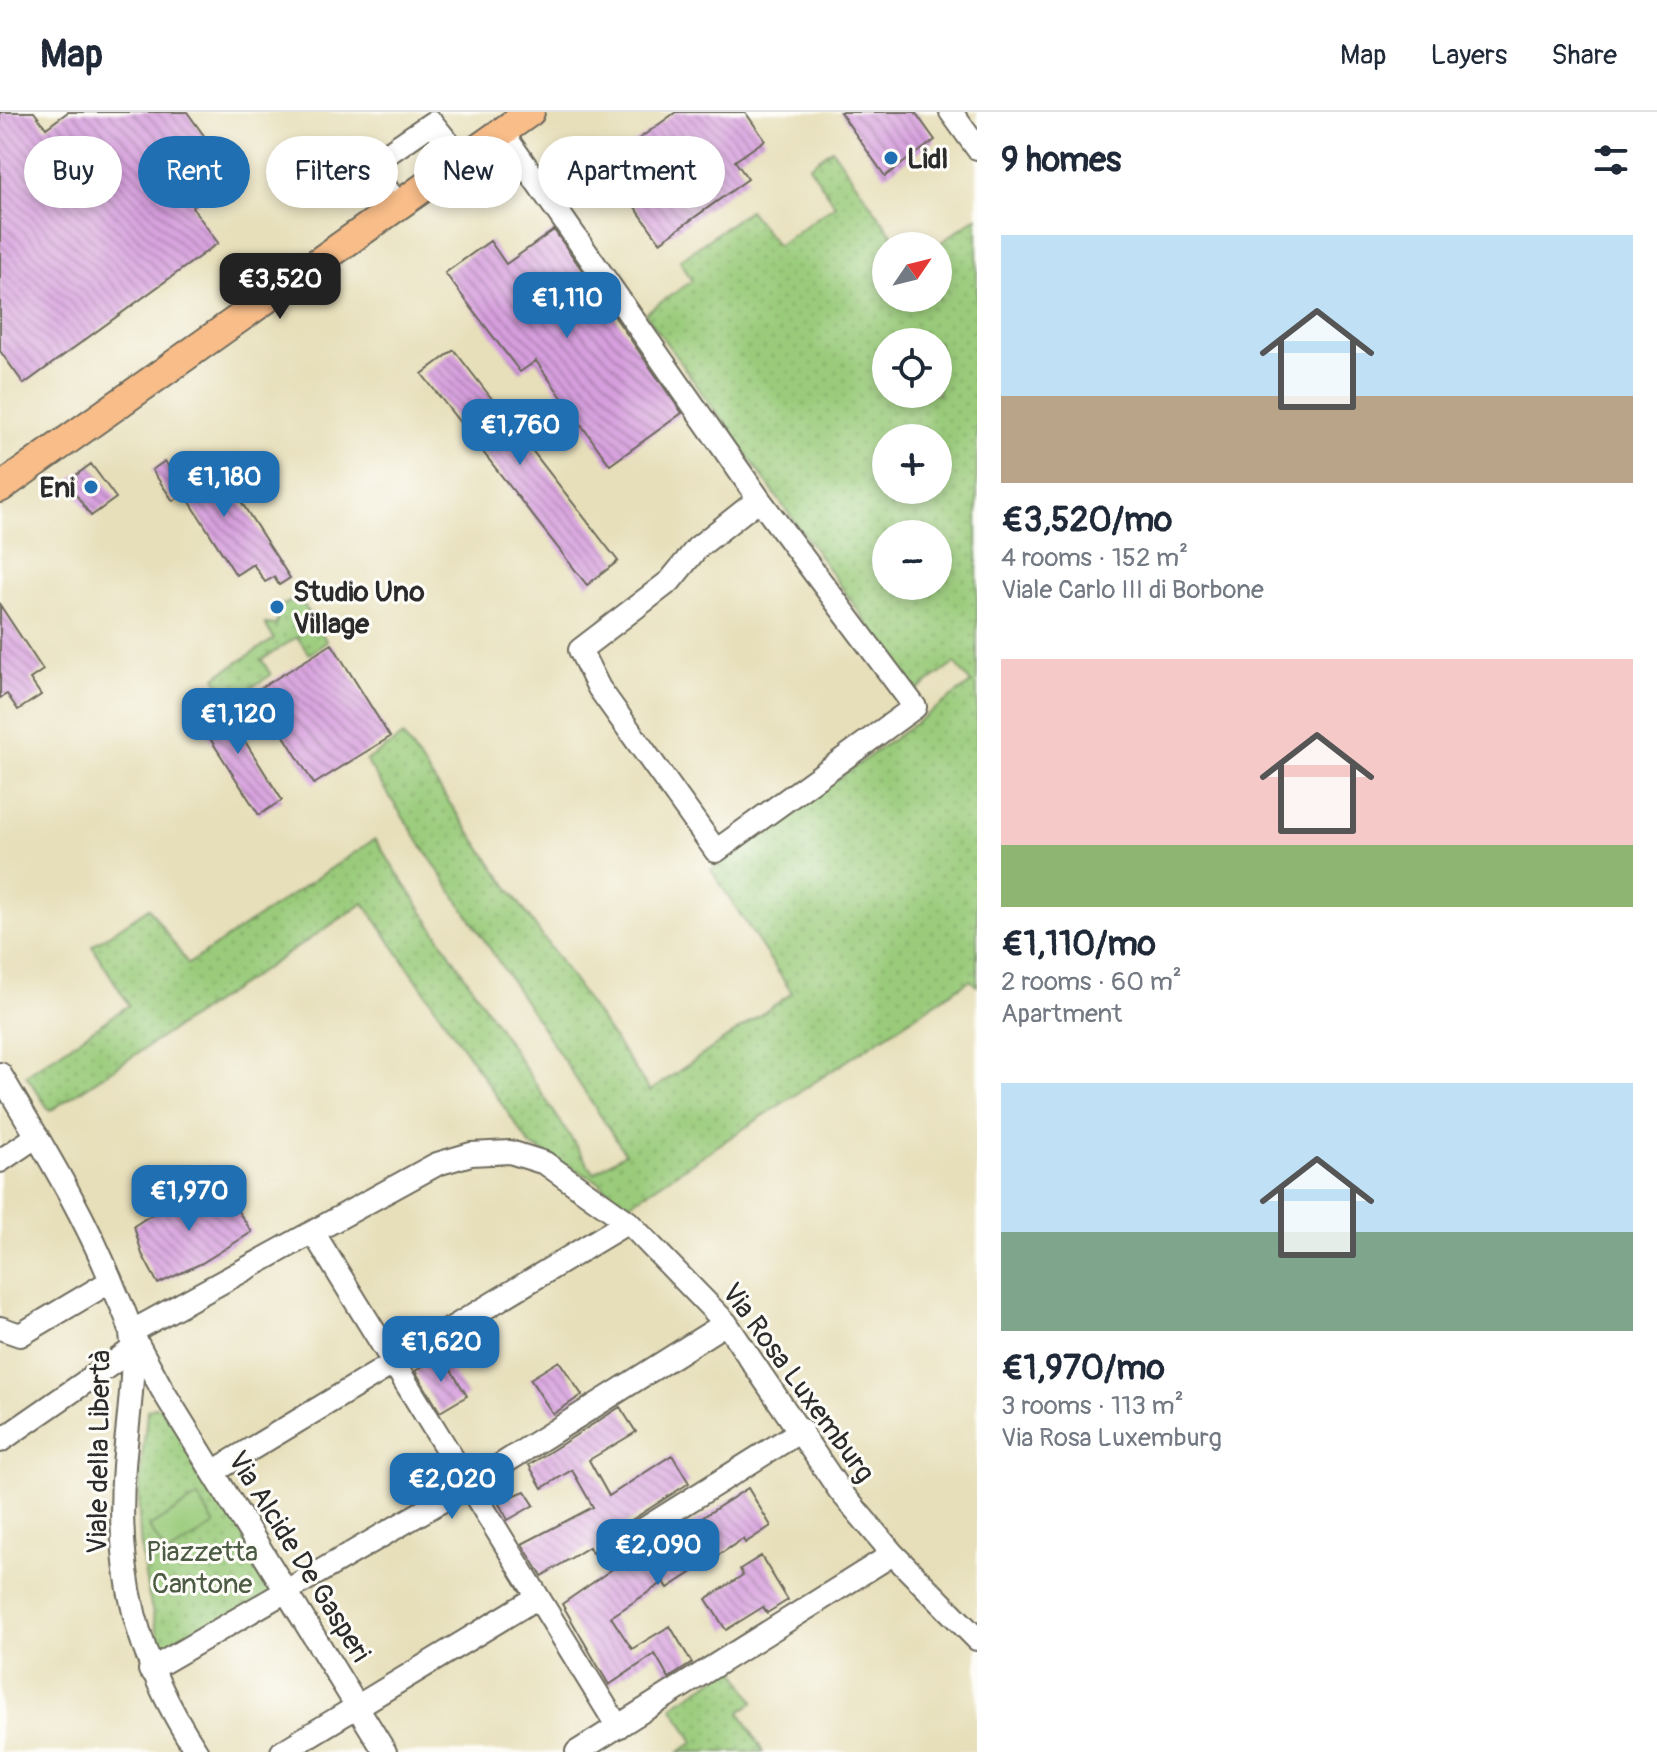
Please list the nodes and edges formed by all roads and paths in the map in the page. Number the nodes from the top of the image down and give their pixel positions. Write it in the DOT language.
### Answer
graph roads {
  1 [pos="530,112"];
  2 [pos="951,112"];
  3 [pos="502,132"];
  4 [pos="443,136"];
  5 [pos="496,136"];
  6 [pos="398,146"];
  7 [pos="977,148"];
  8 [pos="414,194"];
  9 [pos="398,205"];
  10 [pos="394,208"];
  11 [pos="0,488"];
  12 [pos="759,499"];
  13 [pos="0,1074"];
  14 [pos="37,1136"];
  15 [pos="0,1161"];
  16 [pos="628,1222"];
  17 [pos="313,1232"];
  18 [pos="111,1281"];
  19 [pos="726,1323"];
  20 [pos="0,1328"];
  21 [pos="130,1342"];
  22 [pos="393,1362"];
  23 [pos="163,1391"];
  24 [pos="129,1399"];
  25 [pos="802,1430"];
  26 [pos="0,1441"];
  27 [pos="213,1472"];
  28 [pos="469,1485"];
  29 [pos="617,1546"];
  30 [pos="893,1554"];
  31 [pos="287,1591"];
  32 [pos="538,1597"];
  33 [pos="977,1639"];
  34 [pos="150,1670"];
  35 [pos="358,1707"];
  36 [pos="618,1727"];
  37 [pos="197,1752"];
  38 [pos="282,1752"];
  39 [pos="385,1752"];
  40 [pos="577,1752"];
  1 -- 3 [label="main road"];
  2 -- 7 [label="street"];
  3 -- 5 [label="main road"];
  3 -- 12 [label="street"];
  4 -- 6 [label="street"];
  8 -- 9 [label="main road"];
  10 -- 11 [label="main road"];
  12 -- 12 [label="street"];
  13 -- 14 [label="street, Viale della Libertà"];
  14 -- 15 [label="street"];
  14 -- 18 [label="street, Viale della Libertà"];
  16 -- 17 [label="street, Via Rosa Luxemburg"];
  16 -- 19 [label="street, Via Rosa Luxemburg"];
  16 -- 22 [label="street"];
  17 -- 21 [label="street, Via Rosa Luxemburg"];
  17 -- 22 [label="street"];
  18 -- 20 [label="street"];
  18 -- 21 [label="street, Viale della Libertà"];
  19 -- 25 [label="street, Via Rosa Luxemburg"];
  19 -- 28 [label="street"];
  21 -- 23 [label="street, Via Alcide De Gasperi"];
  21 -- 24 [label="street, Viale della Libertà"];
  21 -- 26 [label="street, Via Rosa Luxemburg"];
  22 -- 27 [label="street"];
  22 -- 28 [label="street"];
  23 -- 24 [label="street"];
  23 -- 27 [label="street, Via Alcide De Gasperi"];
  24 -- 34 [label="street, Viale della Libertà"];
  25 -- 29 [label="street"];
  25 -- 30 [label="street, Via Rosa Luxemburg"];
  27 -- 31 [label="street, Via Alcide De Gasperi"];
  28 -- 31 [label="street"];
  28 -- 32 [label="street"];
  30 -- 33 [label="street, Via Rosa Luxemburg"];
  30 -- 36 [label="street"];
  31 -- 34 [label="street"];
  31 -- 35 [label="street, Via Alcide De Gasperi"];
  32 -- 35 [label="street"];
  32 -- 36 [label="street"];
  34 -- 37 [label="street, Viale della Libertà"];
  35 -- 38 [label="street"];
  35 -- 39 [label="street, Via Alcide De Gasperi"];
  36 -- 40 [label="street"];
}
